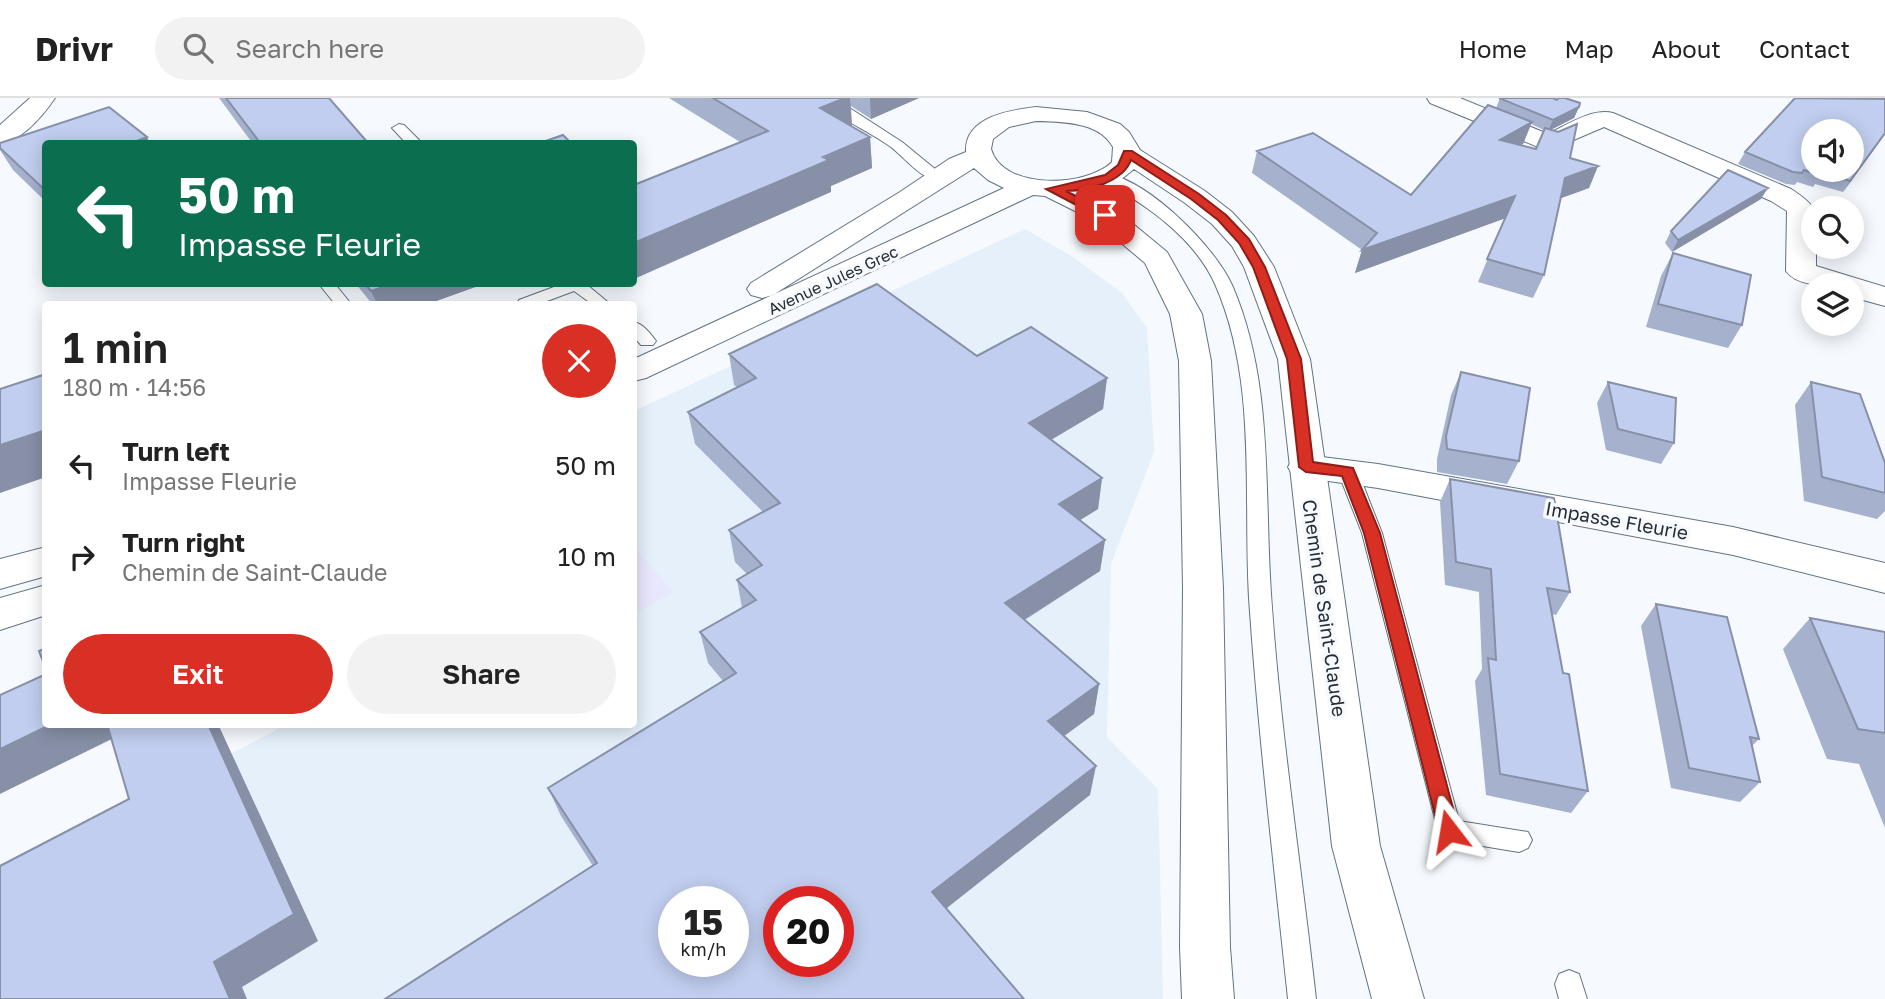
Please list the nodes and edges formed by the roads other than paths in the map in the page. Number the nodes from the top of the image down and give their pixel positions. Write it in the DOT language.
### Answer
graph roads {
  1 [pos="43,98"];
  2 [pos="825,98"];
  3 [pos="1439,98"];
  4 [pos="1040,106"];
  5 [pos="1101,110"];
  6 [pos="399,128"];
  7 [pos="0,137"];
  8 [pos="412,140"];
  9 [pos="978,156"];
  10 [pos="1118,166"];
  11 [pos="939,178"];
  12 [pos="1041,187"];
  13 [pos="1807,273"];
  14 [pos="329,287"];
  15 [pos="568,287"];
  16 [pos="580,287"];
  17 [pos="1864,291"];
  18 [pos="1885,298"];
  19 [pos="341,301"];
  20 [pos="533,301"];
  21 [pos="598,301"];
  22 [pos="638,338"];
  23 [pos="637,370"];
  24 [pos="1306,467"];
  25 [pos="1348,472"];
  26 [pos="42,562"];
  27 [pos="0,574"];
  28 [pos="1885,578"];
  29 [pos="42,601"];
  30 [pos="0,614"];
  31 [pos="1519,840"];
  32 [pos="1208,999"];
  33 [pos="1302,999"];
  34 [pos="1398,999"];
  1 -- 7 [label="street"];
  2 -- 11 [label="lane"];
  3 -- 13 [label="street"];
  4 -- 5 [label="street"];
  4 -- 9 [label="street"];
  5 -- 10 [label="street, Chemin de Saint-Claude"];
  6 -- 8 [label="lane"];
  9 -- 11 [label="street, Avenue Jules Grec"];
  9 -- 12 [label="street"];
  10 -- 12 [label="street"];
  10 -- 24 [label="street, Chemin de Saint-Claude"];
  10 -- 33 [label="lane"];
  11 -- 22 [label="street, Avenue Jules Grec"];
  12 -- 23 [label="street, Avenue Jules Grec"];
  12 -- 32 [label="street"];
  14 -- 19 [label="lane"];
  15 -- 20 [label="lane"];
  16 -- 21 [label="lane"];
  17 -- 18 [label="street"];
  24 -- 25 [label="street, Impasse Fleurie"];
  24 -- 34 [label="street, Chemin de Saint-Claude"];
  25 -- 28 [label="street, Impasse Fleurie"];
  25 -- 31 [label="lane"];
  26 -- 27 [label="street"];
  29 -- 30 [label="street"];
}
